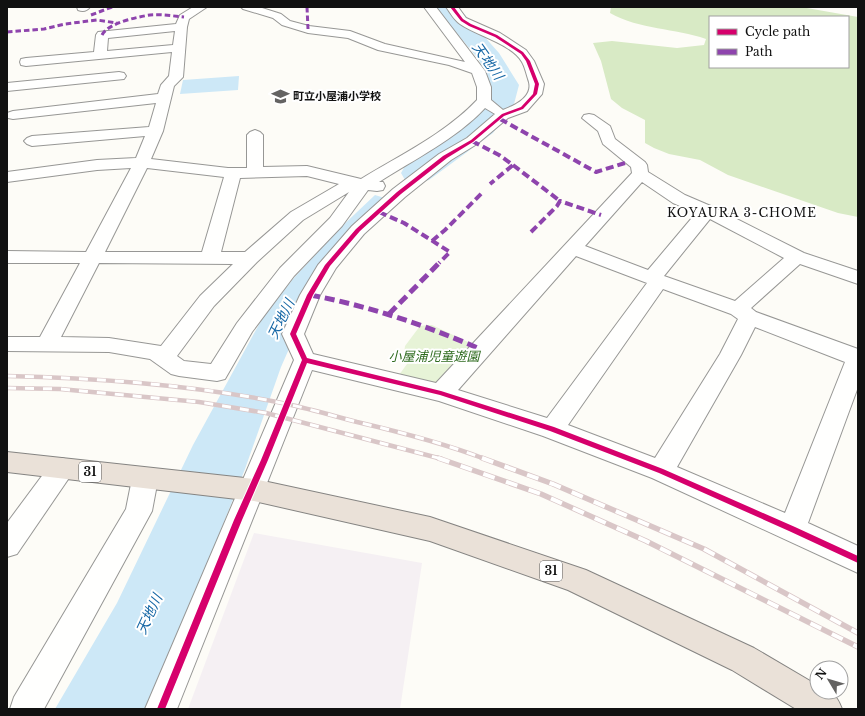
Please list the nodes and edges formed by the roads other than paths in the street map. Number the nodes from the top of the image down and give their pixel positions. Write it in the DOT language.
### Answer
graph roads {
  1 [pos="201,7"];
  2 [pos="248,7"];
  3 [pos="430,7"];
  4 [pos="452,7"];
  5 [pos="181,27"];
  6 [pos="178,48"];
  7 [pos="94,56"];
  8 [pos="26,62"];
  9 [pos="478,71"];
  10 [pos="119,76"];
  11 [pos="89,79"];
  12 [pos="7,87"];
  13 [pos="164,98"];
  14 [pos="487,103"];
  15 [pos="86,106"];
  16 [pos="41,112"];
  17 [pos="13,115"];
  18 [pos="504,115"];
  19 [pos="589,118"];
  20 [pos="155,132"];
  21 [pos="255,135"];
  22 [pos="32,141"];
  23 [pos="142,163"];
  24 [pos="255,172"];
  25 [pos="233,173"];
  26 [pos="640,174"];
  27 [pos="14,176"];
  28 [pos="365,185"];
  29 [pos="399,193"];
  30 [pos="707,210"];
  31 [pos="573,248"];
  32 [pos="7,257"];
  33 [pos="796,257"];
  34 [pos="93,258"];
  35 [pos="210,258"];
  36 [pos="250,258"];
  37 [pos="858,278"];
  38 [pos="656,280"];
  39 [pos="744,313"];
  40 [pos="7,344"];
  41 [pos="47,344"];
  42 [pos="164,358"];
  43 [pos="858,358"];
  44 [pos="305,360"];
  45 [pos="441,393"];
  46 [pos="552,429"];
  47 [pos="7,462"];
  48 [pos="62,468"];
  49 [pos="661,471"];
  50 [pos="159,480"];
  51 [pos="249,489"];
  52 [pos="792,529"];
  53 [pos="7,545"];
  54 [pos="858,560"];
  55 [pos="26,709"];
  56 [pos="161,709"];
  57 [pos="826,709"];
  1 -- 5 [label="street"];
  2 -- 9 [label="street"];
  3 -- 9 [label="street"];
  4 -- 18 [label="street"];
  5 -- 6 [label="street"];
  5 -- 7 [label="street"];
  6 -- 7 [label="street"];
  6 -- 13 [label="street"];
  7 -- 8 [label="street"];
  7 -- 11 [label="street"];
  9 -- 14 [label="street"];
  10 -- 11 [label="street"];
  11 -- 12 [label="street"];
  11 -- 15 [label="street"];
  13 -- 15 [label="street"];
  13 -- 20 [label="street"];
  14 -- 18 [label="street"];
  14 -- 28 [label="street"];
  15 -- 16 [label="street"];
  16 -- 17 [label="street"];
  16 -- 22 [label="street"];
  18 -- 29 [label="street"];
  19 -- 26 [label="street"];
  20 -- 22 [label="street"];
  20 -- 23 [label="street"];
  21 -- 24 [label="street"];
  22 -- 27 [label="street"];
  23 -- 25 [label="street"];
  23 -- 27 [label="street"];
  23 -- 34 [label="street"];
  24 -- 25 [label="street"];
  24 -- 28 [label="street"];
  25 -- 35 [label="street"];
  26 -- 30 [label="street"];
  26 -- 31 [label="street"];
  28 -- 29 [label="street"];
  28 -- 36 [label="street"];
  28 -- 42 [label="street"];
  29 -- 44 [label="street"];
  30 -- 33 [label="street"];
  30 -- 38 [label="street"];
  31 -- 38 [label="street"];
  31 -- 45 [label="street"];
  32 -- 34 [label="street"];
  33 -- 37 [label="street"];
  33 -- 39 [label="street"];
  34 -- 35 [label="street"];
  34 -- 41 [label="street"];
  35 -- 36 [label="street"];
  36 -- 42 [label="street"];
  38 -- 39 [label="street"];
  38 -- 46 [label="street"];
  39 -- 43 [label="street"];
  39 -- 49 [label="street"];
  40 -- 41 [label="street"];
  41 -- 42 [label="street"];
  43 -- 52 [label="street"];
  44 -- 45 [label="street"];
  44 -- 51 [label="street"];
  45 -- 46 [label="street"];
  46 -- 49 [label="street"];
  47 -- 48 [label="highway, 31"];
  48 -- 50 [label="highway, 31"];
  48 -- 53 [label="street"];
  49 -- 52 [label="street"];
  50 -- 51 [label="highway, 31"];
  50 -- 55 [label="street"];
  51 -- 56 [label="street"];
  51 -- 57 [label="highway, 31"];
  52 -- 54 [label="street"];
}
